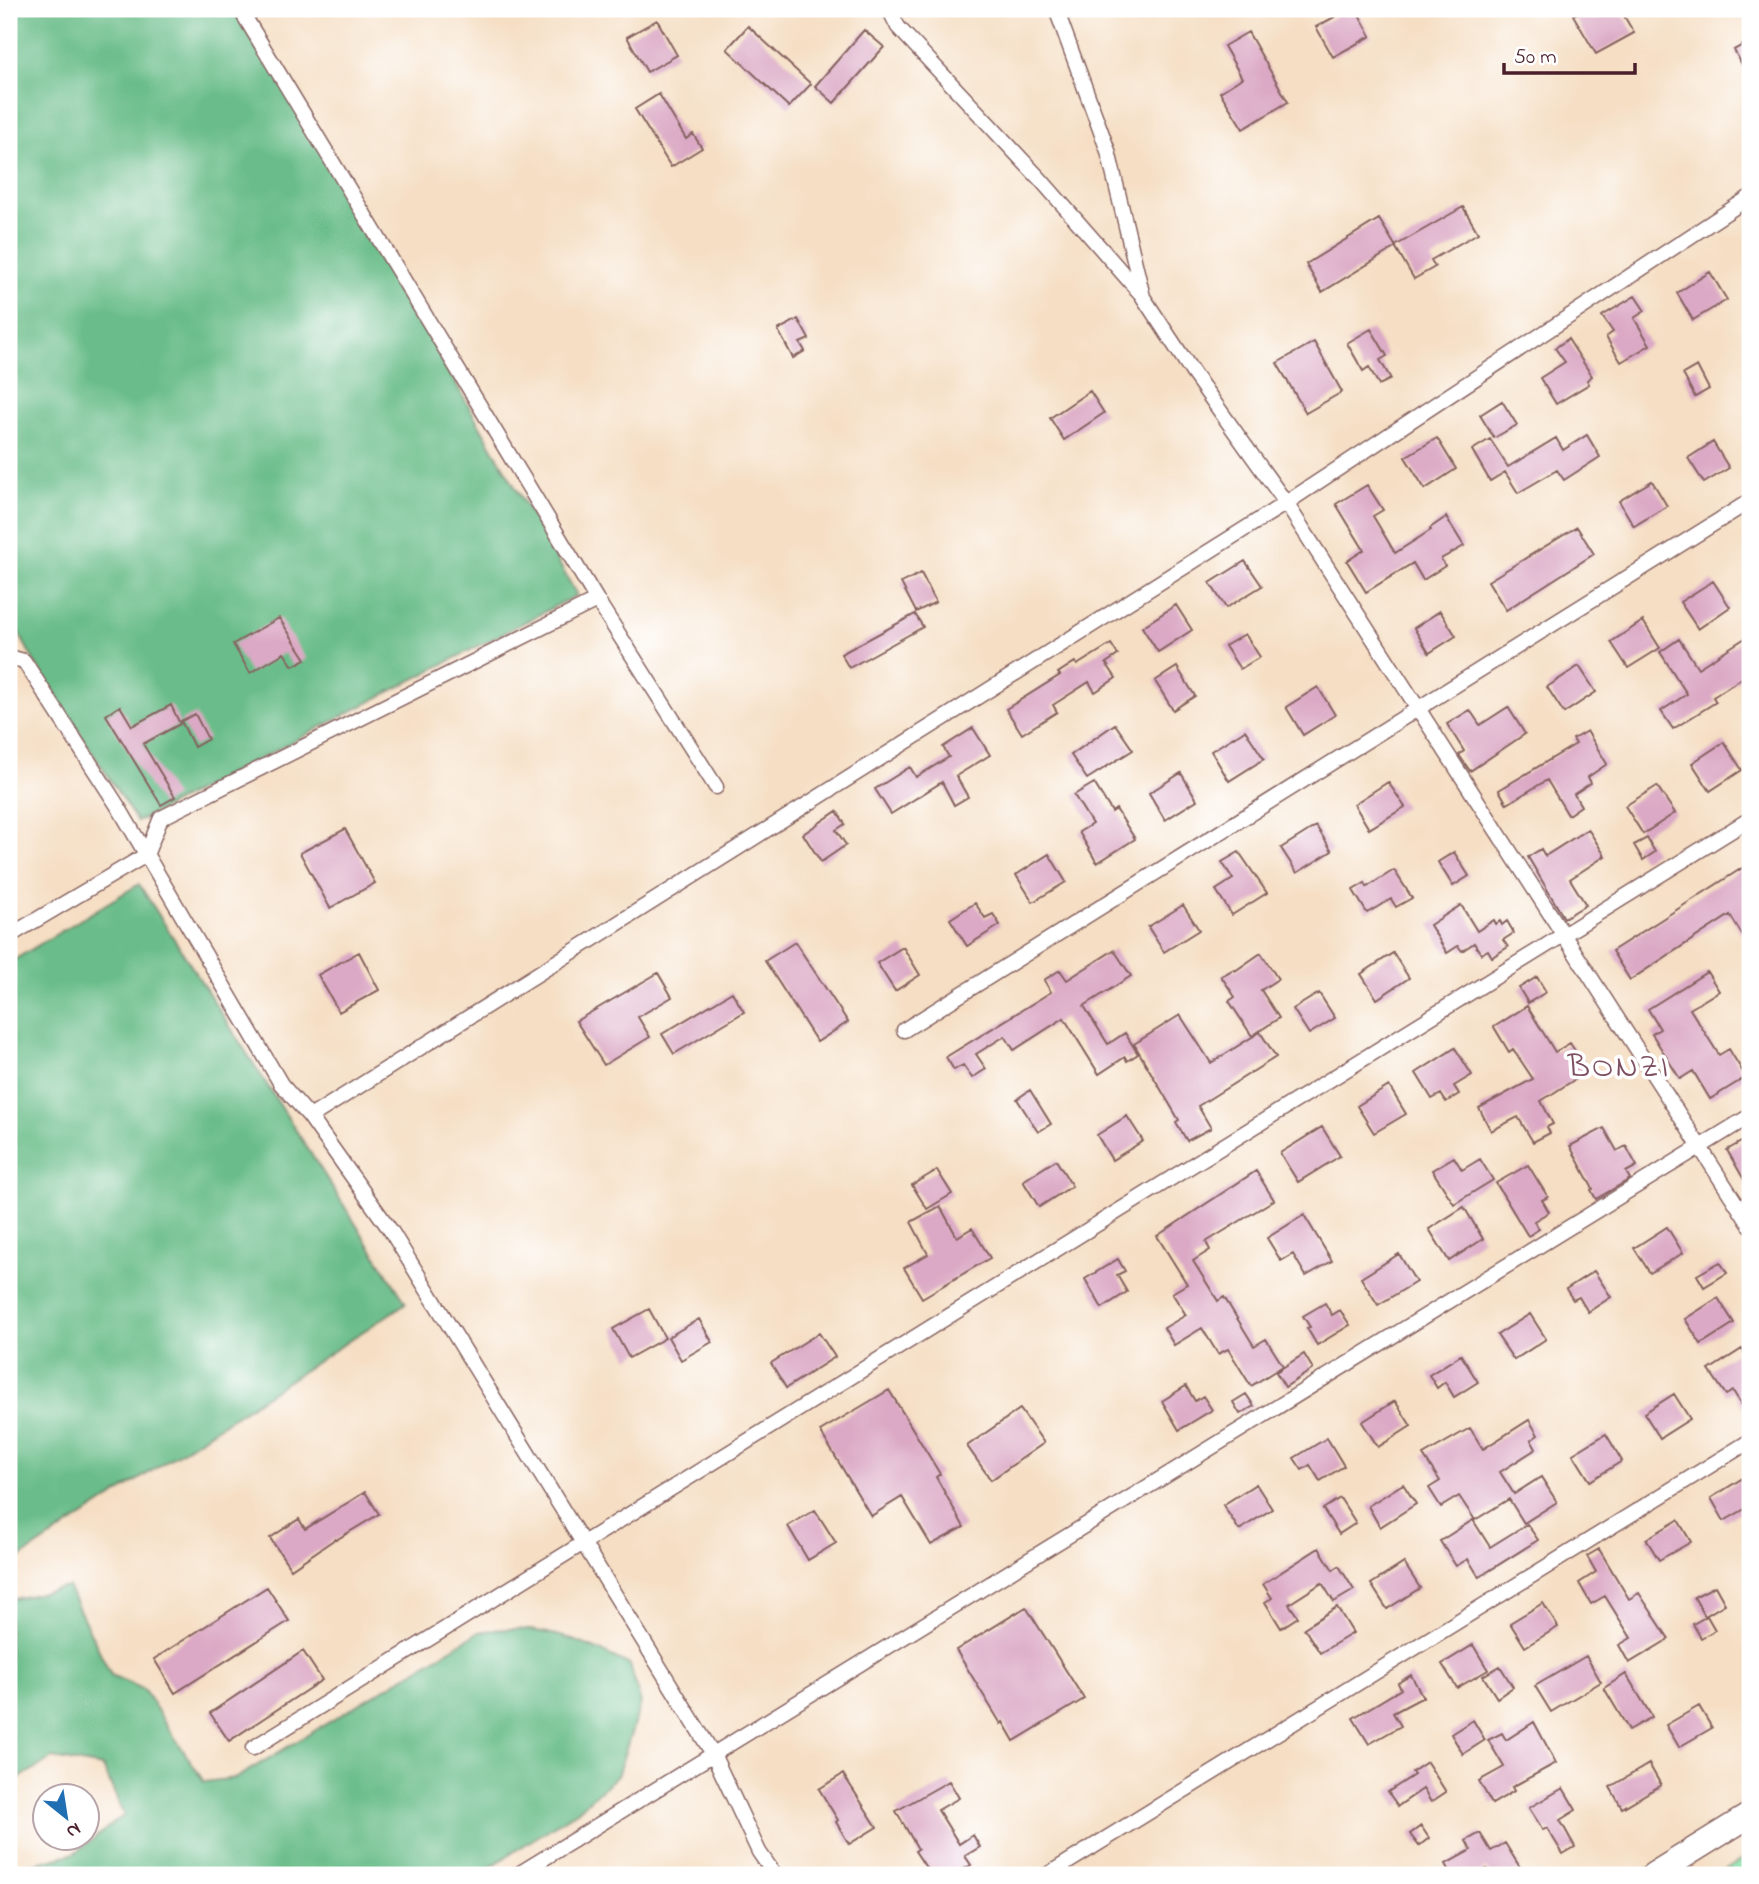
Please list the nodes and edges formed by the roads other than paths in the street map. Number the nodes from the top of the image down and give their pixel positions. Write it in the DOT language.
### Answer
graph roads {
  1 [pos="240,9"];
  2 [pos="889,9"];
  3 [pos="1056,9"];
  4 [pos="1750,197"];
  5 [pos="1143,297"];
  6 [pos="1750,501"];
  7 [pos="1286,503"];
  8 [pos="597,600"];
  9 [pos="9,657"];
  10 [pos="1418,707"];
  11 [pos="716,787"];
  12 [pos="1750,820"];
  13 [pos="146,855"];
  14 [pos="1564,935"];
  15 [pos="9,936"];
  16 [pos="904,1030"];
  17 [pos="1750,1116"];
  18 [pos="310,1117"];
  19 [pos="1700,1147"];
  20 [pos="1750,1224"];
  21 [pos="1750,1441"];
  22 [pos="583,1543"];
  23 [pos="253,1748"];
  24 [pos="713,1754"];
  25 [pos="1750,1815"];
  26 [pos="517,1875"];
  27 [pos="775,1875"];
  28 [pos="1047,1875"];
  29 [pos="1653,1875"];
  1 -- 8 [label="street"];
  2 -- 5 [label="street"];
  3 -- 5 [label="street"];
  4 -- 7 [label="street"];
  5 -- 7 [label="street"];
  6 -- 10 [label="street"];
  7 -- 10 [label="street"];
  7 -- 18 [label="street"];
  8 -- 11 [label="street"];
  8 -- 13 [label="street"];
  9 -- 13 [label="street"];
  10 -- 14 [label="street"];
  10 -- 16 [label="street"];
  12 -- 14 [label="street"];
  13 -- 15 [label="street"];
  13 -- 18 [label="street"];
  14 -- 19 [label="street"];
  14 -- 22 [label="street"];
  17 -- 19 [label="street"];
  18 -- 22 [label="street"];
  19 -- 20 [label="street"];
  19 -- 24 [label="street"];
  21 -- 28 [label="street"];
  22 -- 23 [label="street"];
  22 -- 24 [label="street"];
  24 -- 26 [label="street"];
  24 -- 27 [label="street"];
  25 -- 29 [label="highway"];
}
